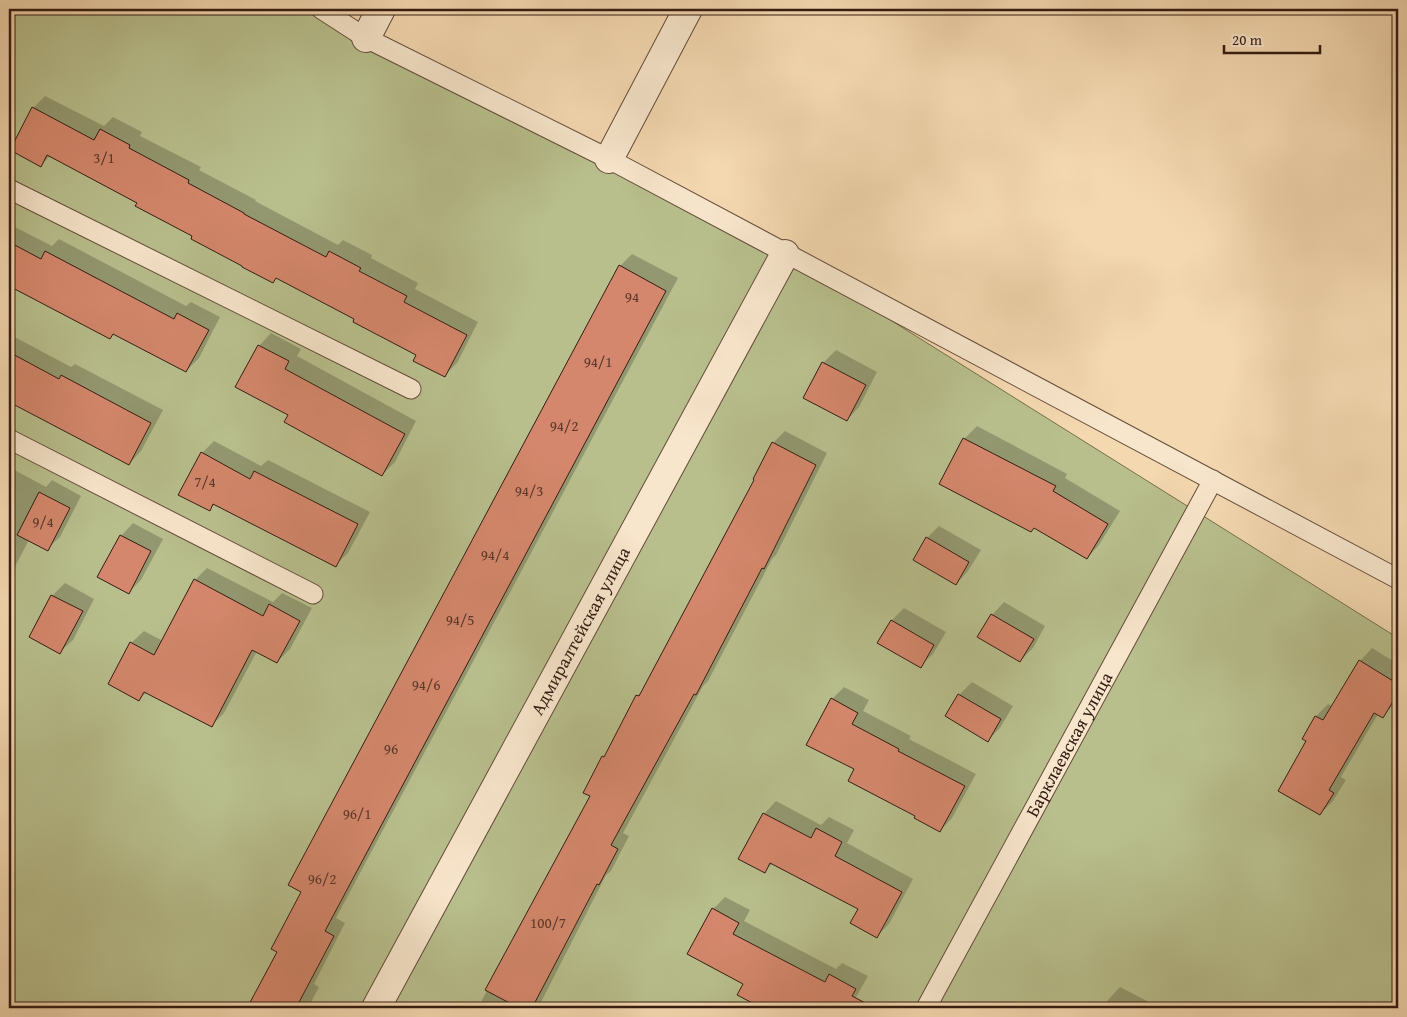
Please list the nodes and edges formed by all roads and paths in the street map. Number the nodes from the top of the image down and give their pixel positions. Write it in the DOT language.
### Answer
graph roads {
  1 [pos="321,9"];
  2 [pos="381,9"];
  3 [pos="688,9"];
  4 [pos="366,38"];
  5 [pos="609,159"];
  6 [pos="9,189"];
  7 [pos="785,254"];
  8 [pos="411,389"];
  9 [pos="9,439"];
  10 [pos="1213,480"];
  11 [pos="1398,579"];
  12 [pos="313,594"];
  13 [pos="376,1008"];
  14 [pos="926,1008"];
  1 -- 4 [label="lane"];
  2 -- 4 [label="street"];
  3 -- 5 [label="street"];
  4 -- 5 [label="lane"];
  5 -- 7 [label="lane"];
  6 -- 8 [label="lane"];
  7 -- 10 [label="lane"];
  7 -- 13 [label="street, Адмиралтейская улица"];
  9 -- 12 [label="lane"];
  10 -- 11 [label="lane"];
  10 -- 14 [label="lane, Барклаевская улица"];
}
